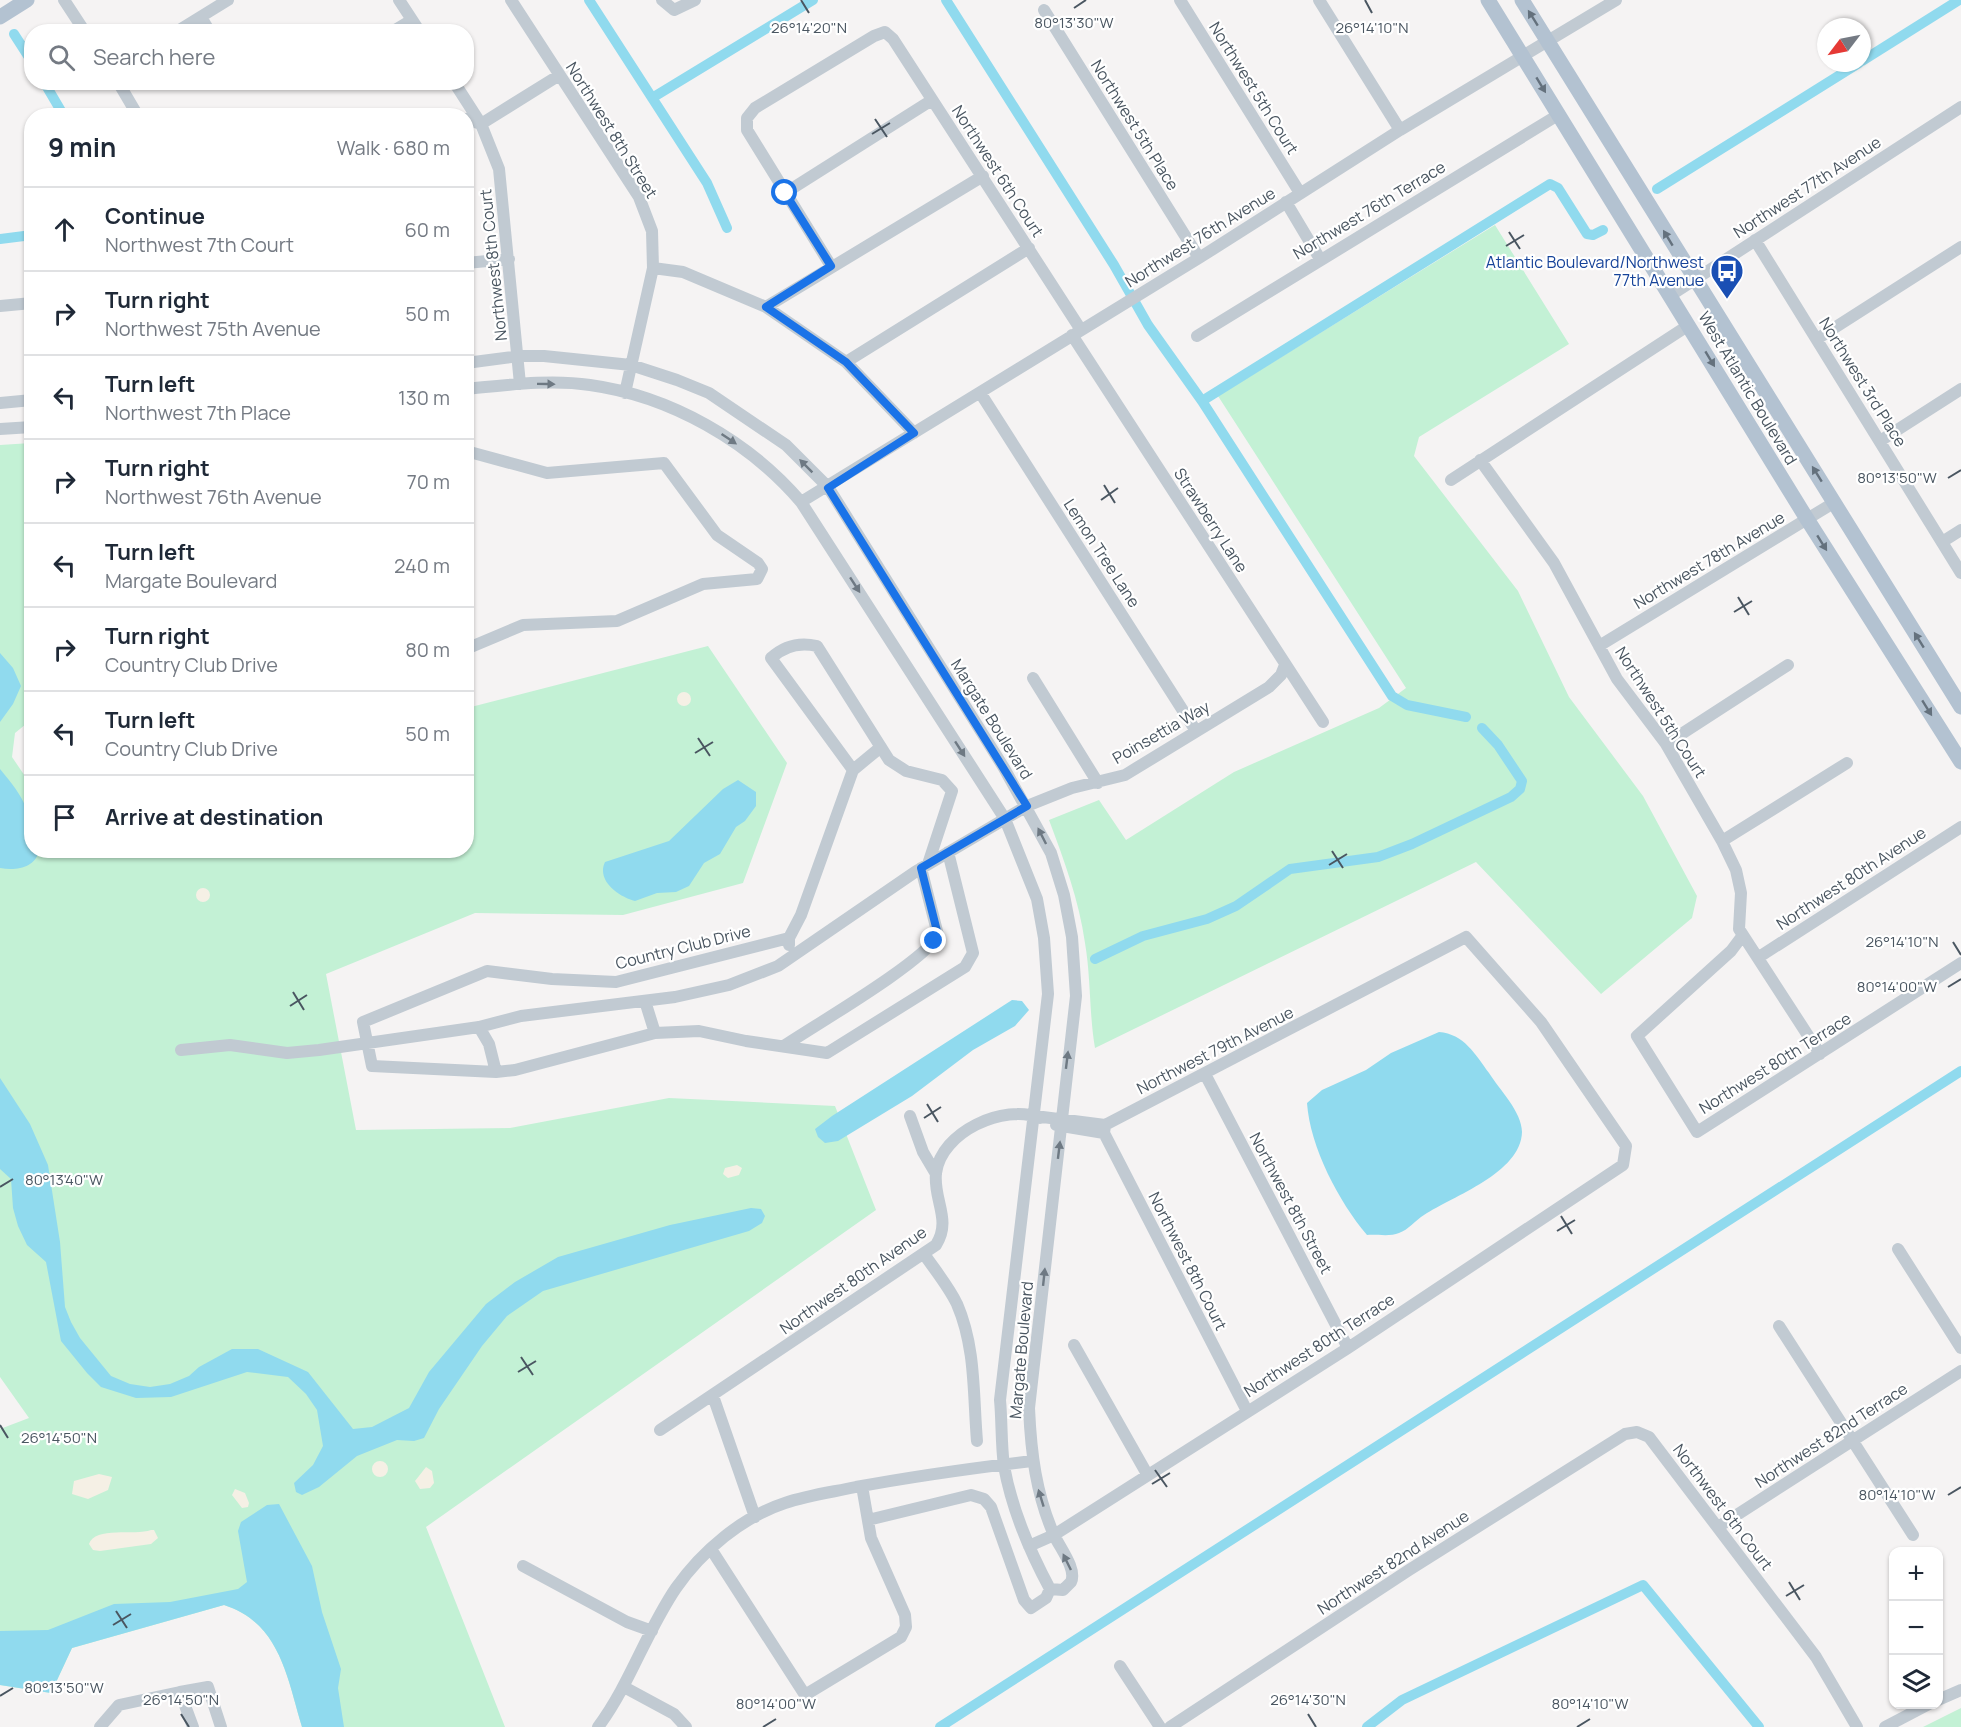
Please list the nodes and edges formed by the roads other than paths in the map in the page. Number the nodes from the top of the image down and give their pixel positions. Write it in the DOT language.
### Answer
graph roads {
  1 [pos="27,0"];
  2 [pos="64,0"];
  3 [pos="228,0"];
  4 [pos="399,0"];
  5 [pos="511,0"];
  6 [pos="662,0"];
  7 [pos="695,0"];
  8 [pos="1180,0"];
  9 [pos="1319,0"];
  10 [pos="1488,0"];
  11 [pos="1522,0"];
  12 [pos="1616,0"];
  13 [pos="1044,10"];
  14 [pos="0,17"];
  15 [pos="201,17"];
  16 [pos="412,20"];
  17 [pos="80,24"];
  18 [pos="189,24"];
  19 [pos="205,24"];
  20 [pos="405,24"];
  21 [pos="415,24"];
  22 [pos="1548,42"];
  23 [pos="1524,56"];
  24 [pos="558,76"];
  25 [pos="123,90"];
  26 [pos="459,90"];
  27 [pos="932,100"];
  28 [pos="1961,107"];
  29 [pos="133,108"];
  30 [pos="471,108"];
  31 [pos="474,113"];
  32 [pos="1558,114"];
  33 [pos="474,122"];
  34 [pos="481,124"];
  35 [pos="1400,129"];
  36 [pos="982,176"];
  37 [pos="785,193"];
  38 [pos="1300,193"];
  39 [pos="1286,202"];
  40 [pos="1755,240"];
  41 [pos="1961,247"];
  42 [pos="1029,248"];
  43 [pos="1199,258"];
  44 [pos="509,259"];
  45 [pos="1320,259"];
  46 [pos="474,262"];
  47 [pos="831,266"];
  48 [pos="653,268"];
  49 [pos="1694,281"];
  50 [pos="1671,295"];
  51 [pos="24,304"];
  52 [pos="0,306"];
  53 [pos="766,307"];
  54 [pos="1689,325"];
  55 [pos="1076,333"];
  56 [pos="1197,336"];
  57 [pos="1817,339"];
  58 [pos="519,356"];
  59 [pos="474,362"];
  60 [pos="846,362"];
  61 [pos="631,365"];
  62 [pos="520,384"];
  63 [pos="474,389"];
  64 [pos="1961,389"];
  65 [pos="625,393"];
  66 [pos="981,394"];
  67 [pos="24,401"];
  68 [pos="0,403"];
  69 [pos="24,428"];
  70 [pos="0,429"];
  71 [pos="914,433"];
  72 [pos="1880,441"];
  73 [pos="474,454"];
  74 [pos="1480,460"];
  75 [pos="1451,480"];
  76 [pos="828,488"];
  77 [pos="801,502"];
  78 [pos="1835,502"];
  79 [pos="1808,519"];
  80 [pos="1961,530"];
  81 [pos="1942,542"];
  82 [pos="1961,573"];
  83 [pos="474,646"];
  84 [pos="1599,646"];
  85 [pos="1285,665"];
  86 [pos="1788,665"];
  87 [pos="1033,678"];
  88 [pos="1961,707"];
  89 [pos="1323,722"];
  90 [pos="1196,731"];
  91 [pos="1666,744"];
  92 [pos="881,747"];
  93 [pos="1961,762"];
  94 [pos="1847,763"];
  95 [pos="853,770"];
  96 [pos="1098,783"];
  97 [pos="1027,806"];
  98 [pos="1005,819"];
  99 [pos="1961,827"];
  100 [pos="1722,841"];
  101 [pos="948,852"];
  102 [pos="925,866"];
  103 [pos="1743,935"];
  104 [pos="789,938"];
  105 [pos="1758,957"];
  106 [pos="790,958"];
  107 [pos="1961,963"];
  108 [pos="645,1001"];
  109 [pos="479,1026"];
  110 [pos="655,1033"];
  111 [pos="366,1042"];
  112 [pos="784,1046"];
  113 [pos="181,1050"];
  114 [pos="1820,1054"];
  115 [pos="496,1072"];
  116 [pos="1205,1074"];
  117 [pos="910,1116"];
  118 [pos="1035,1116"];
  119 [pos="1062,1123"];
  120 [pos="1105,1129"];
  121 [pos="1623,1166"];
  122 [pos="936,1174"];
  123 [pos="1898,1249"];
  124 [pos="924,1254"];
  125 [pos="1779,1326"];
  126 [pos="1074,1345"];
  127 [pos="1348,1348"];
  128 [pos="1961,1348"];
  129 [pos="1961,1371"];
  130 [pos="713,1396"];
  131 [pos="1247,1411"];
  132 [pos="660,1430"];
  133 [pos="1637,1432"];
  134 [pos="977,1441"];
  135 [pos="1852,1442"];
  136 [pos="1032,1461"];
  137 [pos="1004,1464"];
  138 [pos="1147,1474"];
  139 [pos="862,1486"];
  140 [pos="755,1517"];
  141 [pos="868,1520"];
  142 [pos="1718,1527"];
  143 [pos="1054,1535"];
  144 [pos="1913,1535"];
  145 [pos="1029,1546"];
  146 [pos="711,1549"];
  147 [pos="523,1566"];
  148 [pos="1050,1588"];
  149 [pos="652,1631"];
  150 [pos="1120,1666"];
  151 [pos="624,1687"];
  152 [pos="1961,1690"];
  153 [pos="180,1692"];
  154 [pos="1943,1698"];
  155 [pos="1919,1709"];
  156 [pos="100,1727"];
  157 [pos="192,1727"];
  158 [pos="221,1727"];
  159 [pos="598,1727"];
  160 [pos="686,1727"];
  161 [pos="1160,1727"];
  162 [pos="1170,1727"];
  163 [pos="1857,1727"];
  164 [pos="1885,1727"];
  1 -- 14 [label="main road"];
  2 -- 17 [label="street"];
  3 -- 15 [label="street"];
  4 -- 16 [label="street"];
  5 -- 24 [label="street, Northwest 8th Street"];
  6 -- 7 [label="street"];
  8 -- 38 [label="street, Northwest 5th Court"];
  9 -- 35 [label="street"];
  10 -- 23 [label="main road, West Atlantic Boulevard"];
  22 -- 11 [label="main road, West Atlantic Boulevard, one-way"];
  12 -- 22 [label="street, Northwest 76th Avenue"];
  13 -- 43 [label="street, Northwest 5th Place"];
  15 -- 18 [label="street"];
  15 -- 19 [label="street"];
  16 -- 20 [label="street"];
  16 -- 21 [label="street"];
  22 -- 23 [label="street, Northwest 76th Avenue"];
  49 -- 22 [label="main road, West Atlantic Boulevard, one-way"];
  23 -- 32 [label="main road, West Atlantic Boulevard, one-way"];
  23 -- 35 [label="street, Northwest 76th Avenue"];
  24 -- 34 [label="street"];
  24 -- 48 [label="street, Northwest 8th Street"];
  25 -- 29 [label="street"];
  26 -- 30 [label="street, Northwest 8th Court"];
  27 -- 36 [label="street, Northwest 6th Court"];
  27 -- 37 [label="street"];
  27 -- 37 [label="street, Northwest 6th Court"];
  28 -- 40 [label="street, Northwest 77th Avenue"];
  31 -- 34 [label="street, Northwest 8th Court"];
  32 -- 45 [label="street, Northwest 76th Terrace"];
  32 -- 50 [label="main road, West Atlantic Boulevard"];
  33 -- 34 [label="street"];
  34 -- 44 [label="street, Northwest 8th Court"];
  35 -- 38 [label="street, Northwest 76th Avenue"];
  36 -- 42 [label="street, Northwest 6th Court"];
  36 -- 47 [label="street"];
  37 -- 47 [label="street"];
  38 -- 39 [label="street, Northwest 76th Avenue"];
  39 -- 43 [label="street, Northwest 76th Avenue"];
  39 -- 45 [label="street"];
  40 -- 49 [label="street, Northwest 77th Avenue"];
  40 -- 57 [label="street, Northwest 3rd Place"];
  41 -- 57 [label="street"];
  42 -- 55 [label="street, Northwest 6th Court"];
  42 -- 60 [label="street"];
  43 -- 55 [label="street, Northwest 76th Avenue"];
  44 -- 46 [label="street"];
  44 -- 58 [label="street, Northwest 8th Court"];
  45 -- 56 [label="street, Northwest 76th Terrace"];
  47 -- 53 [label="street"];
  48 -- 53 [label="street"];
  48 -- 61 [label="street, Northwest 8th Street"];
  49 -- 50 [label="street, Northwest 77th Avenue"];
  78 -- 49 [label="main road, West Atlantic Boulevard, one-way"];
  50 -- 54 [label="main road, West Atlantic Boulevard"];
  51 -- 52 [label="street"];
  53 -- 60 [label="street"];
  54 -- 74 [label="street"];
  54 -- 79 [label="main road, West Atlantic Boulevard, one-way"];
  55 -- 66 [label="street, Northwest 76th Avenue"];
  55 -- 85 [label="street, Strawberry Lane"];
  57 -- 72 [label="street, Northwest 3rd Place"];
  58 -- 59 [label="street, Margate Boulevard"];
  58 -- 61 [label="street, Margate Boulevard"];
  58 -- 62 [label="street, Northwest 8th Court"];
  60 -- 71 [label="street"];
  61 -- 65 [label="street, Northwest 8th Street"];
  76 -- 61 [label="street, Margate Boulevard, one-way"];
  62 -- 63 [label="street, Margate Boulevard"];
  62 -- 65 [label="street, Margate Boulevard, one-way"];
  64 -- 72 [label="street"];
  65 -- 77 [label="street, Margate Boulevard, one-way"];
  66 -- 71 [label="street, Northwest 76th Avenue"];
  66 -- 90 [label="street, Lemon Tree Lane"];
  67 -- 68 [label="street"];
  69 -- 70 [label="street"];
  71 -- 76 [label="street, Northwest 76th Avenue"];
  72 -- 81 [label="street, Northwest 3rd Place"];
  73 -- 83 [label="street"];
  74 -- 75 [label="street"];
  74 -- 84 [label="street, Northwest 5th Court"];
  76 -- 77 [label="street, Northwest 76th Avenue"];
  76 -- 97 [label="street, Margate Boulevard"];
  77 -- 98 [label="street, Margate Boulevard, one-way"];
  78 -- 79 [label="street, Northwest 78th Avenue"];
  88 -- 78 [label="main road, West Atlantic Boulevard, one-way"];
  79 -- 84 [label="street, Northwest 78th Avenue"];
  79 -- 93 [label="main road, West Atlantic Boulevard, one-way"];
  80 -- 81 [label="street"];
  81 -- 82 [label="street, Northwest 3rd Place"];
  84 -- 91 [label="street, Northwest 5th Court"];
  85 -- 89 [label="street, Strawberry Lane"];
  85 -- 90 [label="street, Poinsettia Way"];
  86 -- 91 [label="street"];
  87 -- 96 [label="street"];
  90 -- 96 [label="street, Poinsettia Way"];
  91 -- 100 [label="street, Northwest 5th Court"];
  92 -- 95 [label="street"];
  92 -- 95 [label="street"];
  92 -- 102 [label="street"];
  94 -- 100 [label="street"];
  95 -- 104 [label="street"];
  96 -- 97 [label="street, Poinsettia Way"];
  97 -- 98 [label="street, Poinsettia Way"];
  119 -- 97 [label="street, Margate Boulevard, one-way"];
  98 -- 101 [label="street"];
  98 -- 118 [label="street, Margate Boulevard"];
  99 -- 105 [label="street, Northwest 80th Avenue"];
  100 -- 103 [label="street, Northwest 5th Court"];
  101 -- 102 [label="street"];
  101 -- 112 [label="street"];
  102 -- 106 [label="street"];
  102 -- 112 [label="street"];
  103 -- 105 [label="street, Northwest 5th Court"];
  103 -- 114 [label="street, Northwest 80th Terrace"];
  104 -- 106 [label="street"];
  104 -- 111 [label="street, Country Club Drive"];
  105 -- 114 [label="street, Northwest 5th Court"];
  106 -- 108 [label="street"];
  107 -- 114 [label="street, Northwest 80th Terrace"];
  108 -- 109 [label="street"];
  108 -- 110 [label="street"];
  109 -- 111 [label="street"];
  109 -- 115 [label="street"];
  110 -- 112 [label="street"];
  110 -- 115 [label="street"];
  111 -- 113 [label="street"];
  111 -- 115 [label="street"];
  116 -- 120 [label="street, Northwest 79th Avenue"];
  116 -- 121 [label="street, Northwest 79th Avenue"];
  116 -- 127 [label="street, Northwest 8th Street"];
  117 -- 122 [label="street, Northwest 80th Avenue"];
  118 -- 119 [label="street"];
  118 -- 122 [label="street"];
  118 -- 137 [label="street, Margate Boulevard"];
  119 -- 120 [label="street"];
  136 -- 119 [label="street, Margate Boulevard, one-way"];
  120 -- 131 [label="street, Northwest 8th Court"];
  121 -- 127 [label="street, Northwest 80th Terrace"];
  122 -- 124 [label="street, Northwest 80th Avenue"];
  123 -- 128 [label="street"];
  124 -- 130 [label="street, Northwest 80th Avenue"];
  124 -- 134 [label="street"];
  125 -- 135 [label="street"];
  126 -- 138 [label="street"];
  127 -- 131 [label="street, Northwest 80th Terrace"];
  129 -- 135 [label="street, Northwest 82nd Terrace"];
  130 -- 132 [label="street, Northwest 80th Avenue"];
  130 -- 140 [label="street"];
  131 -- 138 [label="street, Northwest 80th Terrace"];
  133 -- 142 [label="street, Northwest 6th Court"];
  133 -- 162 [label="street, Northwest 82nd Avenue"];
  135 -- 142 [label="street, Northwest 82nd Terrace"];
  135 -- 144 [label="street"];
  136 -- 137 [label="street"];
  143 -- 136 [label="street, Margate Boulevard, one-way"];
  137 -- 139 [label="street"];
  137 -- 145 [label="street, Margate Boulevard"];
  138 -- 143 [label="street, Northwest 80th Terrace"];
  139 -- 140 [label="street"];
  139 -- 141 [label="street"];
  140 -- 146 [label="street"];
  141 -- 146 [label="street"];
  141 -- 148 [label="street"];
  142 -- 163 [label="street, Northwest 6th Court"];
  143 -- 145 [label="street, Northwest 80th Terrace"];
  148 -- 143 [label="street, Margate Boulevard, one-way"];
  145 -- 148 [label="street, Margate Boulevard"];
  146 -- 149 [label="street"];
  147 -- 149 [label="street"];
  149 -- 151 [label="street"];
  150 -- 161 [label="street"];
  151 -- 159 [label="street"];
  151 -- 160 [label="street"];
  152 -- 154 [label="street"];
  153 -- 156 [label="street"];
  153 -- 157 [label="street"];
  153 -- 158 [label="street"];
  155 -- 164 [label="street"];
}
